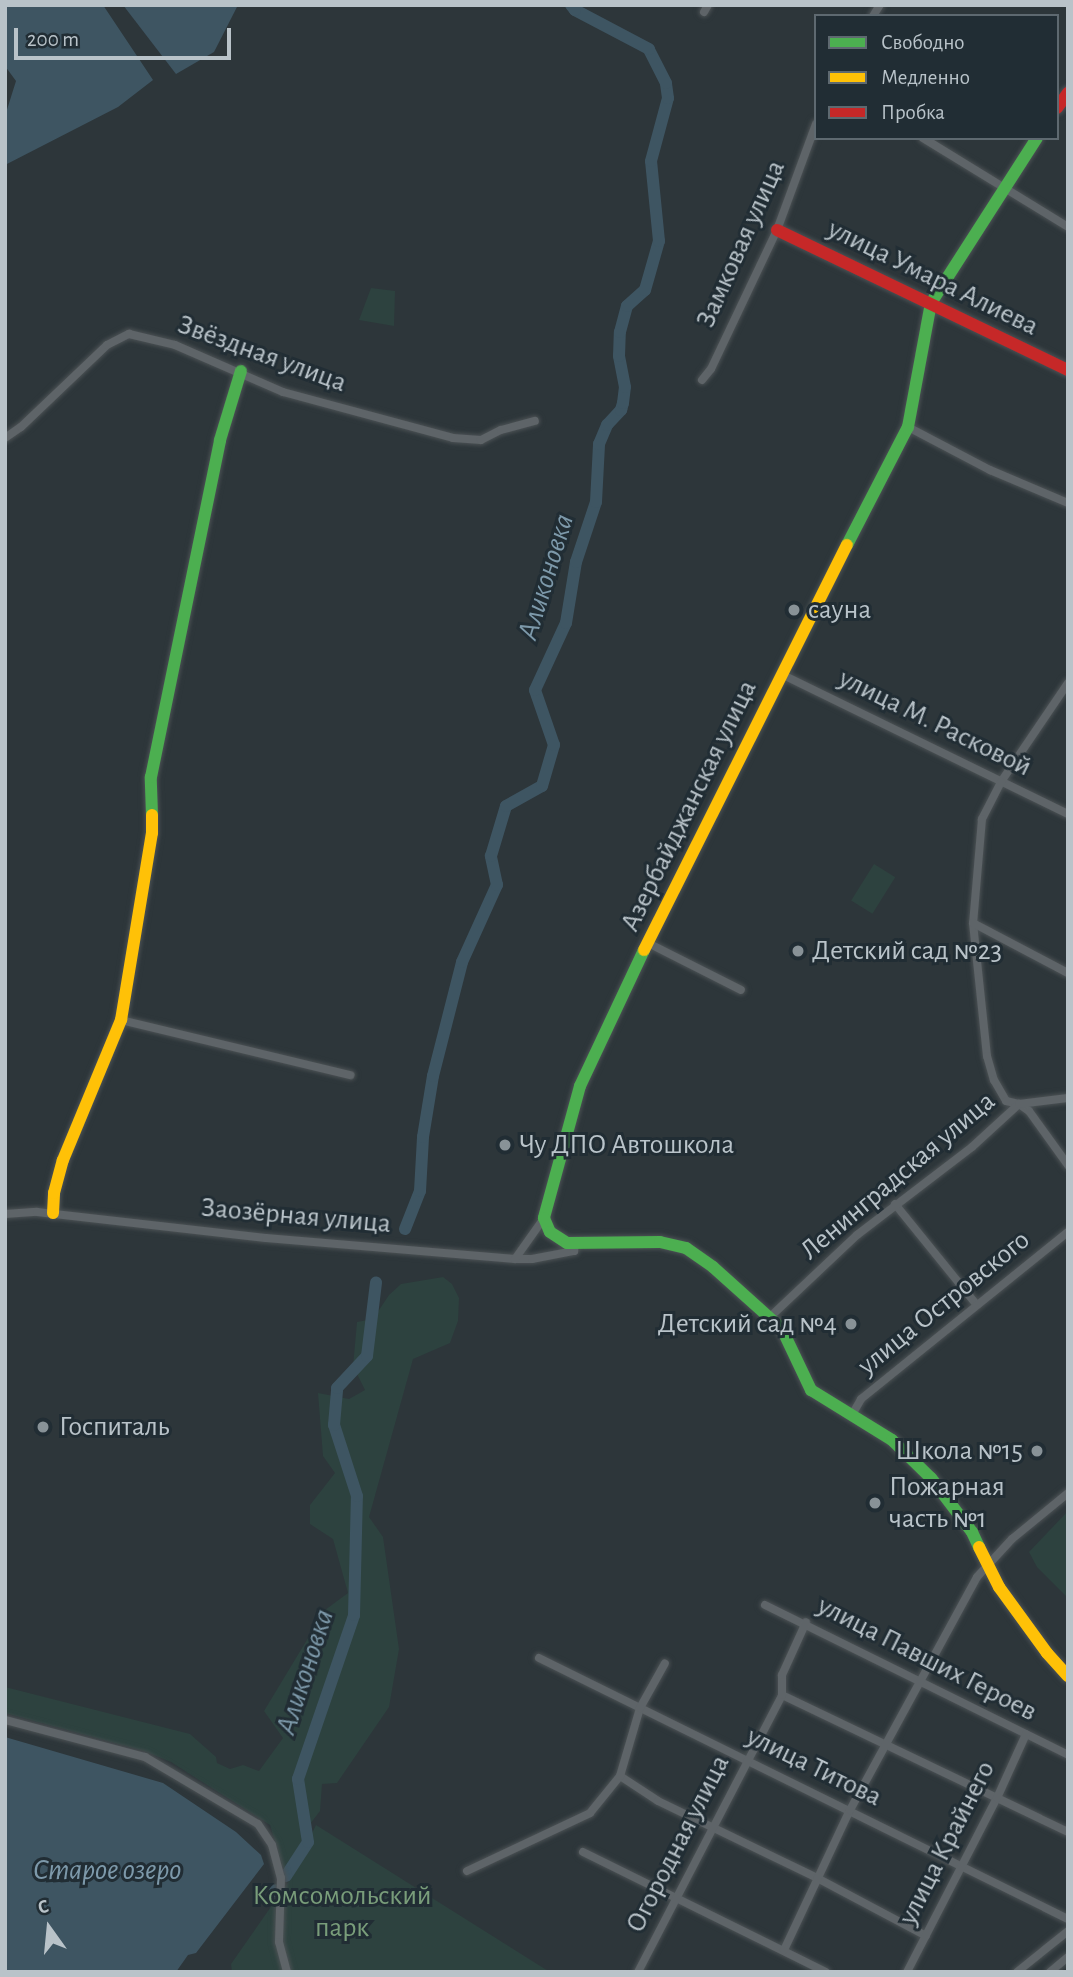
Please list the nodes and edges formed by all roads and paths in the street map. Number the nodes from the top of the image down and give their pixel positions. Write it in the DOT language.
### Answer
graph roads {
  1 [pos="814,129"];
  2 [pos="926,140"];
  3 [pos="1036,140"];
  4 [pos="1003,190"];
  5 [pos="1068,227"];
  6 [pos="777,230"];
  7 [pos="931,303"];
  8 [pos="1068,370"];
  9 [pos="241,371"];
  10 [pos="702,380"];
  11 [pos="535,421"];
  12 [pos="908,427"];
  13 [pos="5,438"];
  14 [pos="1068,503"];
  15 [pos="781,674"];
  16 [pos="1068,683"];
  17 [pos="1001,782"];
  18 [pos="1068,814"];
  19 [pos="973,923"];
  20 [pos="648,943"];
  21 [pos="1068,973"];
  22 [pos="741,990"];
  23 [pos="121,1020"];
  24 [pos="350,1075"];
  25 [pos="1068,1098"];
  26 [pos="1019,1104"];
  27 [pos="1068,1165"];
  28 [pos="895,1205"];
  29 [pos="53,1213"];
  30 [pos="5,1214"];
  31 [pos="544,1218"];
  32 [pos="1068,1232"];
  33 [pos="575,1245"];
  34 [pos="515,1259"];
  35 [pos="976,1304"];
  36 [pos="770,1317"];
  37 [pos="853,1413"];
  38 [pos="1068,1493"];
  39 [pos="987,1563"];
  40 [pos="765,1605"];
  41 [pos="806,1622"];
  42 [pos="539,1658"];
  43 [pos="665,1663"];
  44 [pos="1068,1675"];
  45 [pos="918,1682"];
  46 [pos="782,1695"];
  47 [pos="640,1708"];
  48 [pos="5,1720"];
  49 [pos="1026,1734"];
  50 [pos="884,1746"];
  51 [pos="1068,1755"];
  52 [pos="747,1760"];
  53 [pos="620,1776"];
  54 [pos="997,1798"];
  55 [pos="850,1811"];
  56 [pos="714,1830"];
  57 [pos="1068,1832"];
  58 [pos="583,1852"];
  59 [pos="960,1867"];
  60 [pos="467,1871"];
  61 [pos="819,1879"];
  62 [pos="678,1897"];
  63 [pos="1068,1919"];
  64 [pos="1068,1931"];
  65 [pos="926,1936"];
  66 [pos="784,1950"];
  67 [pos="1068,1957"];
  68 [pos="286,1972"];
  69 [pos="638,1972"];
  70 [pos="825,1972"];
  71 [pos="907,1972"];
  72 [pos="1017,1972"];
  73 [pos="1051,1972"];
  1 -- 6 [label="street, Замковая улица"];
  2 -- 4 [label="street"];
  3 -- 4 [label="main road"];
  4 -- 5 [label="street"];
  4 -- 7 [label="main road"];
  6 -- 7 [label="main road, улица Умара Алиева"];
  6 -- 10 [label="street, Замковая улица"];
  7 -- 8 [label="main road, улица Умара Алиева"];
  7 -- 12 [label="main road, Азербайджанская улица"];
  9 -- 11 [label="street, Звёздная улица"];
  9 -- 13 [label="street, Звёздная улица"];
  9 -- 23 [label="main road"];
  12 -- 14 [label="street"];
  12 -- 15 [label="main road, Азербайджанская улица"];
  15 -- 17 [label="street, улица М. Расковой"];
  15 -- 20 [label="main road, Азербайджанская улица"];
  16 -- 17 [label="street"];
  17 -- 18 [label="street, улица М. Расковой"];
  17 -- 19 [label="street"];
  19 -- 21 [label="street"];
  19 -- 26 [label="street"];
  20 -- 22 [label="street"];
  20 -- 31 [label="main road, Азербайджанская улица"];
  23 -- 24 [label="street"];
  23 -- 29 [label="main road"];
  25 -- 26 [label="street, Ленинградская улица"];
  26 -- 27 [label="street"];
  26 -- 28 [label="street, Ленинградская улица"];
  28 -- 35 [label="street"];
  28 -- 36 [label="street, Ленинградская улица"];
  29 -- 30 [label="street, Заозёрная улица"];
  29 -- 34 [label="street, Заозёрная улица"];
  31 -- 33 [label="main road"];
  31 -- 34 [label="street"];
  32 -- 35 [label="street, улица Островского"];
  33 -- 34 [label="street, Заозёрная улица"];
  33 -- 36 [label="main road"];
  35 -- 37 [label="street, улица Островского"];
  36 -- 37 [label="main road"];
  37 -- 39 [label="main road"];
  38 -- 39 [label="street"];
  39 -- 44 [label="main road"];
  39 -- 45 [label="street"];
  40 -- 41 [label="street, улица Павших Героев"];
  41 -- 45 [label="street, улица Павших Героев"];
  41 -- 46 [label="street, Огородная улица"];
  42 -- 47 [label="street, улица Титова"];
  43 -- 47 [label="street"];
  45 -- 49 [label="street, улица Павших Героев"];
  45 -- 50 [label="street"];
  46 -- 50 [label="street"];
  46 -- 52 [label="street, Огородная улица"];
  47 -- 52 [label="street, улица Титова"];
  47 -- 53 [label="street"];
  48 -- 68 [label="street"];
  49 -- 51 [label="street, улица Павших Героев"];
  49 -- 54 [label="street, улица Крайнего"];
  50 -- 54 [label="street"];
  50 -- 55 [label="street"];
  52 -- 55 [label="street, улица Титова"];
  52 -- 56 [label="street, Огородная улица"];
  53 -- 56 [label="street"];
  53 -- 60 [label="street"];
  54 -- 57 [label="street"];
  54 -- 59 [label="street, улица Крайнего"];
  55 -- 59 [label="street, улица Титова"];
  55 -- 61 [label="street"];
  56 -- 61 [label="street"];
  56 -- 62 [label="street, Огородная улица"];
  58 -- 62 [label="street"];
  59 -- 63 [label="street, улица Титова"];
  59 -- 65 [label="street, улица Крайнего"];
  61 -- 65 [label="street"];
  61 -- 66 [label="street"];
  62 -- 66 [label="street"];
  62 -- 69 [label="street, Огородная улица"];
  64 -- 72 [label="street"];
  65 -- 71 [label="street, улица Крайнего"];
  66 -- 70 [label="street"];
  67 -- 73 [label="street"];
}
